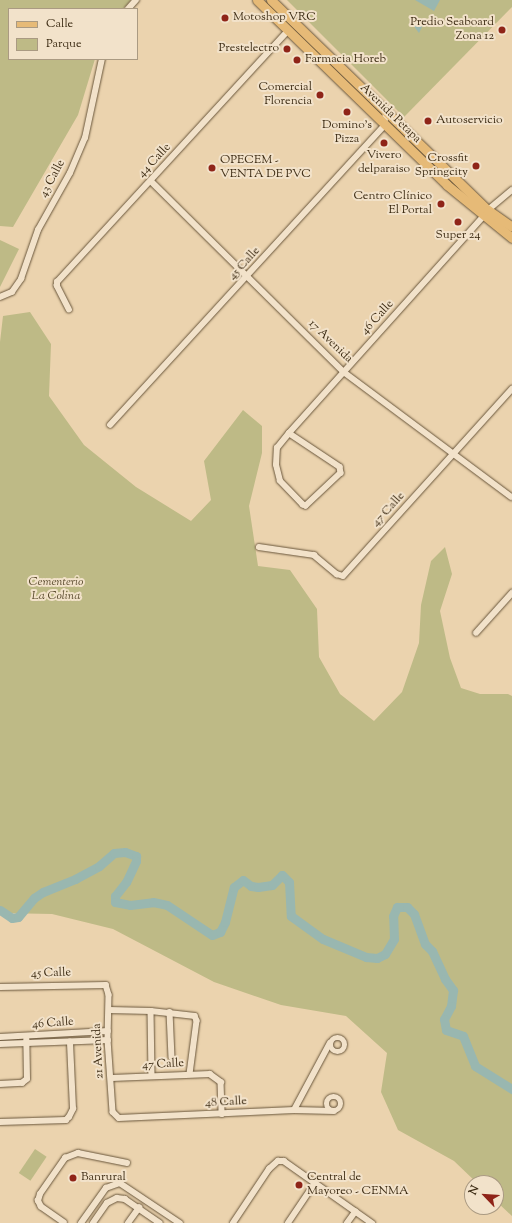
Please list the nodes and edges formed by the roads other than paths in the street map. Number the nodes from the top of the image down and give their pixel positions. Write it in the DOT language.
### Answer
graph roads {
  1 [pos="136,0"];
  2 [pos="257,0"];
  3 [pos="271,0"];
  4 [pos="129,8"];
  5 [pos="300,28"];
  6 [pos="290,33"];
  7 [pos="102,60"];
  8 [pos="386,112"];
  9 [pos="384,126"];
  10 [pos="151,181"];
  11 [pos="512,190"];
  12 [pos="486,213"];
  13 [pos="512,227"];
  14 [pos="512,238"];
  15 [pos="248,277"];
  16 [pos="0,297"];
  17 [pos="69,310"];
  18 [pos="344,372"];
  19 [pos="512,389"];
  20 [pos="110,426"];
  21 [pos="289,433"];
  22 [pos="455,453"];
  23 [pos="512,497"];
  24 [pos="258,548"];
  25 [pos="512,593"];
  26 [pos="476,633"];
  27 [pos="102,983"];
  28 [pos="0,987"];
  29 [pos="109,1010"];
  30 [pos="151,1011"];
  31 [pos="170,1012"];
  32 [pos="108,1031"];
  33 [pos="0,1037"];
  34 [pos="26,1040"];
  35 [pos="108,1040"];
  36 [pos="70,1042"];
  37 [pos="330,1043"];
  38 [pos="0,1044"];
  39 [pos="172,1057"];
  40 [pos="190,1074"];
  41 [pos="152,1076"];
  42 [pos="112,1078"];
  43 [pos="0,1084"];
  44 [pos="294,1110"];
  45 [pos="334,1111"];
  46 [pos="222,1114"];
  47 [pos="119,1118"];
  48 [pos="0,1122"];
  49 [pos="127,1163"];
  50 [pos="315,1183"];
  51 [pos="139,1208"];
  52 [pos="355,1212"];
  53 [pos="176,1222"];
  54 [pos="64,1223"];
  55 [pos="81,1223"];
  56 [pos="93,1223"];
  57 [pos="128,1223"];
  58 [pos="160,1223"];
  59 [pos="233,1223"];
  60 [pos="288,1223"];
  61 [pos="347,1223"];
  62 [pos="372,1223"];
  1 -- 4 [label="street"];
  2 -- 6 [label="main road, Avenida Petapa"];
  3 -- 5 [label="main road, Avenida Petapa"];
  5 -- 6 [label="main road"];
  5 -- 8 [label="main road, Avenida Petapa"];
  6 -- 9 [label="main road, Avenida Petapa"];
  6 -- 10 [label="street, 44 Calle"];
  7 -- 16 [label="street, 43 Calle"];
  8 -- 9 [label="street"];
  8 -- 12 [label="main road, Avenida Petapa"];
  9 -- 12 [label="main road, Avenida Petapa"];
  9 -- 15 [label="street, 45 Calle"];
  10 -- 15 [label="street, 17 Avenida"];
  10 -- 17 [label="street, 44 Calle"];
  11 -- 12 [label="street, 46 Calle"];
  12 -- 13 [label="main road, Avenida Petapa"];
  12 -- 14 [label="main road, Avenida Petapa"];
  12 -- 18 [label="street, 46 Calle"];
  15 -- 18 [label="street, 17 Avenida"];
  15 -- 20 [label="street, 45 Calle"];
  18 -- 21 [label="street, 46 Calle"];
  18 -- 22 [label="street, 17 Avenida"];
  19 -- 22 [label="street, 47 Calle"];
  21 -- 21 [label="street, 46 Calle"];
  22 -- 23 [label="street, 17 Avenida"];
  22 -- 24 [label="street, 47 Calle"];
  25 -- 26 [label="street"];
  27 -- 28 [label="street, 45 Calle"];
  27 -- 29 [label="street, 21 Avenida"];
  29 -- 30 [label="street"];
  29 -- 32 [label="street, 21 Avenida"];
  30 -- 31 [label="street"];
  30 -- 41 [label="street"];
  31 -- 39 [label="street"];
  31 -- 40 [label="street"];
  32 -- 34 [label="street, 46 Calle"];
  32 -- 35 [label="street, 21 Avenida"];
  33 -- 34 [label="street, 46 Calle"];
  34 -- 36 [label="street, 46 Calle"];
  34 -- 38 [label="street, 46 Calle"];
  34 -- 43 [label="street"];
  35 -- 36 [label="street, 46 Calle"];
  35 -- 42 [label="street, 21 Avenida"];
  36 -- 48 [label="street"];
  37 -- 44 [label="street"];
  40 -- 41 [label="street, 47 Calle"];
  40 -- 46 [label="street, 47 Calle"];
  41 -- 42 [label="street, 47 Calle"];
  42 -- 47 [label="street, 21 Avenida"];
  44 -- 45 [label="street, 48 Calle"];
  44 -- 46 [label="street, 48 Calle"];
  46 -- 47 [label="street, 48 Calle"];
  49 -- 54 [label="street"];
  50 -- 52 [label="street"];
  50 -- 59 [label="street"];
  50 -- 60 [label="street"];
  51 -- 56 [label="street"];
  51 -- 57 [label="street"];
  51 -- 58 [label="street"];
  52 -- 61 [label="street"];
  52 -- 62 [label="street"];
  53 -- 55 [label="street"];
}
